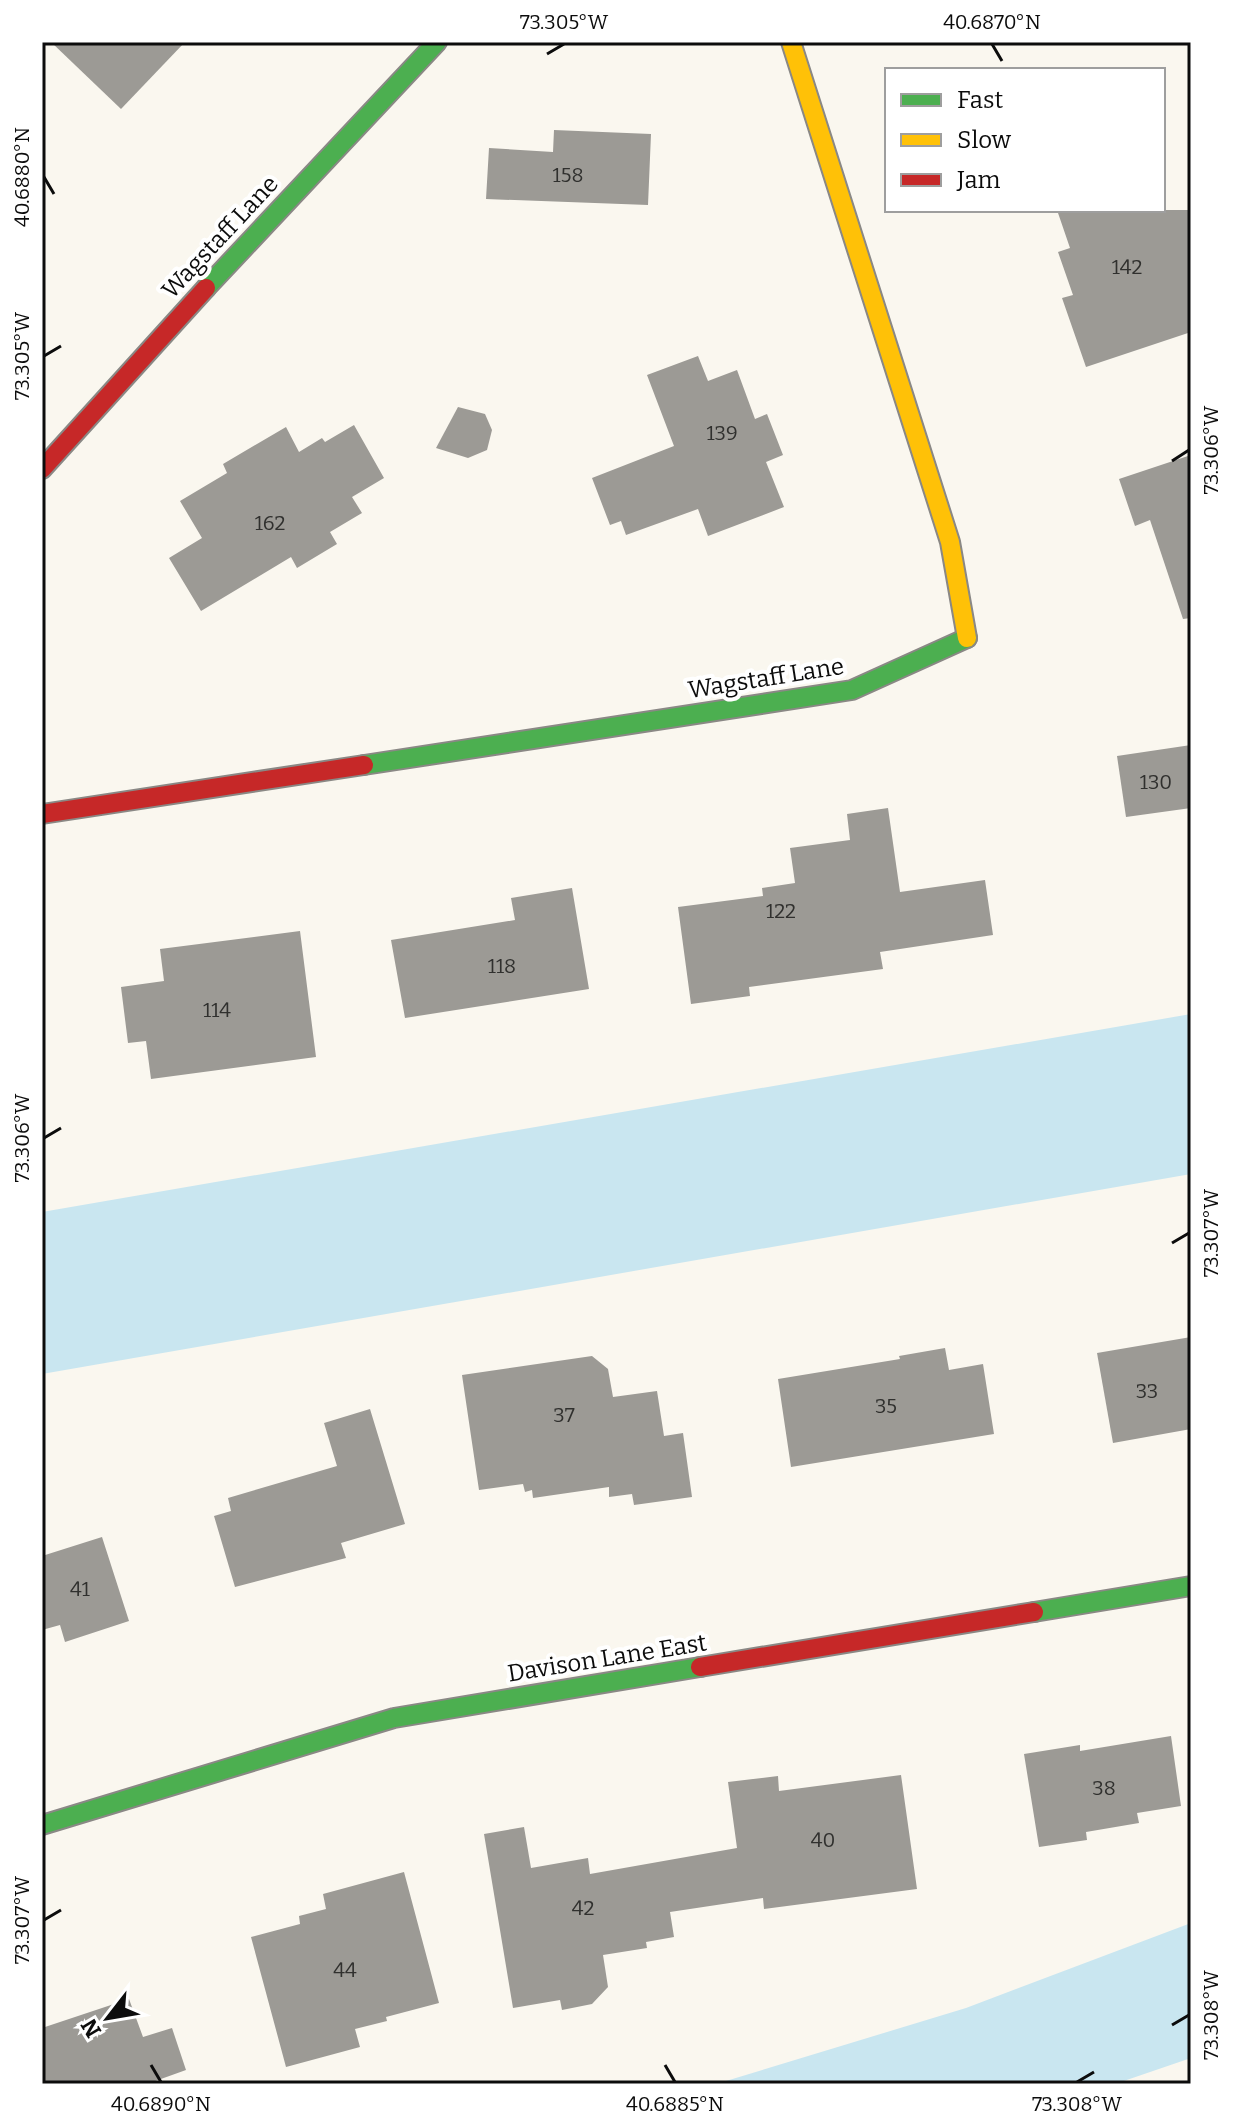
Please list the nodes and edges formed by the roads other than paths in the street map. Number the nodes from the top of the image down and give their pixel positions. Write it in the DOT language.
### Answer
graph roads {
  1 [pos="437,42"];
  2 [pos="791,42"];
  3 [pos="42,469"];
  4 [pos="42,814"];
  5 [pos="1191,1586"];
  6 [pos="42,1825"];
  1 -- 3 [label="street, Wagstaff Lane"];
  2 -- 4 [label="street, Wagstaff Lane"];
  5 -- 6 [label="street, Davison Lane East"];
}
